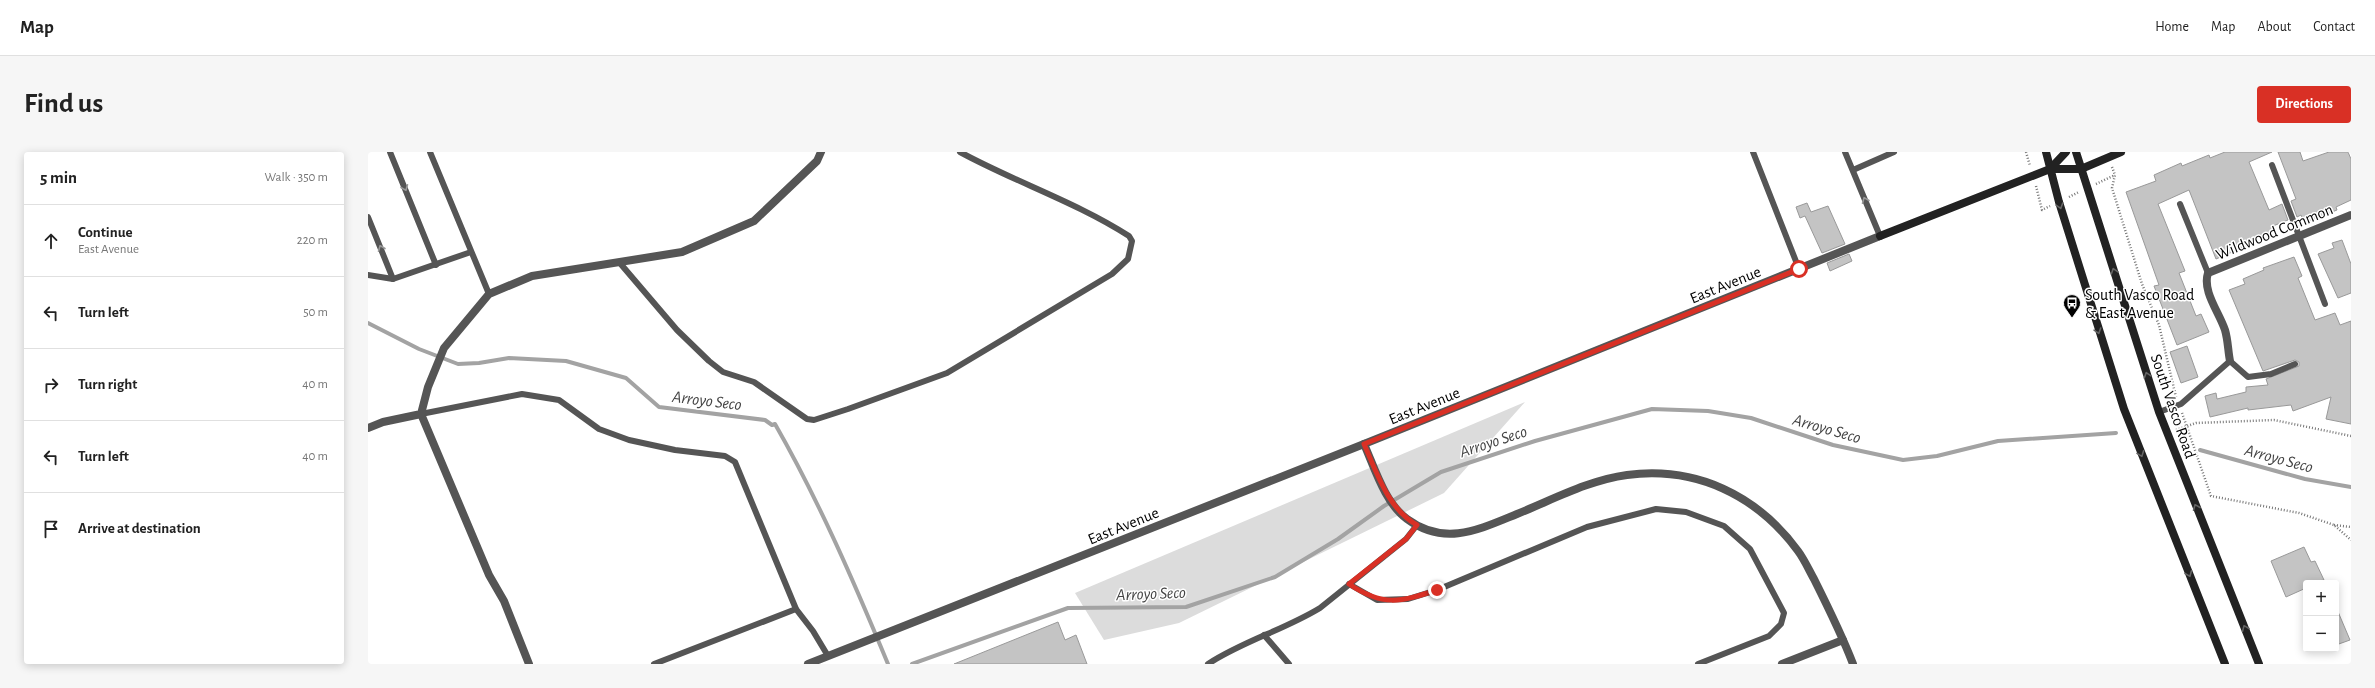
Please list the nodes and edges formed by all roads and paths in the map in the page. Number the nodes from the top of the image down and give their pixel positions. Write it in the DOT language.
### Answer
graph roads {
  1 [pos="390,152"];
  2 [pos="430,152"];
  3 [pos="821,152"];
  4 [pos="960,152"];
  5 [pos="1753,152"];
  6 [pos="1846,152"];
  7 [pos="1894,152"];
  8 [pos="2046,152"];
  9 [pos="2066,152"];
  10 [pos="2076,152"];
  11 [pos="2120,152"];
  12 [pos="2272,165"];
  13 [pos="2081,168"];
  14 [pos="2050,169"];
  15 [pos="1853,170"];
  16 [pos="2115,175"];
  17 [pos="2180,204"];
  18 [pos="2351,216"];
  19 [pos="368,217"];
  20 [pos="1880,236"];
  21 [pos="2299,237"];
  22 [pos="471,252"];
  23 [pos="619,262"];
  24 [pos="436,265"];
  25 [pos="1799,269"];
  26 [pos="2208,273"];
  27 [pos="368,275"];
  28 [pos="393,279"];
  29 [pos="489,294"];
  30 [pos="2325,304"];
  31 [pos="2230,361"];
  32 [pos="2295,364"];
  33 [pos="2179,405"];
  34 [pos="2159,412"];
  35 [pos="421,414"];
  36 [pos="2187,426"];
  37 [pos="368,428"];
  38 [pos="2167,432"];
  39 [pos="2351,436"];
  40 [pos="1364,444"];
  41 [pos="1417,525"];
  42 [pos="2334,525"];
  43 [pos="2351,527"];
  44 [pos="2351,540"];
  45 [pos="1349,584"];
  46 [pos="796,609"];
  47 [pos="1264,635"];
  48 [pos="1843,640"];
  49 [pos="828,656"];
  50 [pos="529,664"];
  51 [pos="654,664"];
  52 [pos="808,664"];
  53 [pos="1208,664"];
  54 [pos="1289,664"];
  55 [pos="1699,664"];
  56 [pos="1782,664"];
  57 [pos="1853,664"];
  58 [pos="2225,664"];
  59 [pos="2259,664"];
  1 -- 24 [label="lane, one-way"];
  2 -- 22 [label="lane"];
  3 -- 23 [label="street"];
  4 -- 23 [label="lane"];
  5 -- 25 [label="lane"];
  6 -- 15 [label="lane"];
  7 -- 15 [label="lane"];
  8 -- 14 [label="main road"];
  9 -- 14 [label="main road, East Avenue"];
  10 -- 13 [label="main road, South Vasco Road"];
  11 -- 13 [label="main road, East Avenue"];
  12 -- 21 [label="lane"];
  13 -- 14 [label="main road, East Avenue"];
  34 -- 13 [label="main road, South Vasco Road, one-way"];
  14 -- 20 [label="main road, East Avenue"];
  14 -- 58 [label="main road, one-way"];
  20 -- 15 [label="lane, one-way"];
  16 -- 33 [label="path"];
  17 -- 26 [label="lane"];
  18 -- 21 [label="street, Wildwood Common"];
  28 -- 19 [label="lane, one-way"];
  20 -- 25 [label="street, East Avenue"];
  21 -- 26 [label="street, Wildwood Common"];
  21 -- 30 [label="lane"];
  22 -- 24 [label="lane"];
  22 -- 29 [label="lane"];
  23 -- 29 [label="street"];
  24 -- 28 [label="lane"];
  25 -- 40 [label="street, East Avenue"];
  26 -- 31 [label="street"];
  27 -- 28 [label="lane"];
  29 -- 35 [label="street"];
  31 -- 32 [label="lane"];
  31 -- 33 [label="lane"];
  33 -- 34 [label="lane"];
  33 -- 36 [label="path"];
  34 -- 38 [label="main road, South Vasco Road"];
  35 -- 37 [label="street"];
  35 -- 46 [label="lane"];
  35 -- 50 [label="street"];
  36 -- 38 [label="path"];
  36 -- 39 [label="path"];
  36 -- 42 [label="path"];
  59 -- 38 [label="main road, South Vasco Road, one-way"];
  40 -- 41 [label="street"];
  40 -- 49 [label="street, East Avenue"];
  41 -- 45 [label="lane"];
  41 -- 48 [label="street"];
  42 -- 43 [label="path"];
  42 -- 44 [label="path"];
  45 -- 47 [label="lane"];
  45 -- 55 [label="lane"];
  46 -- 49 [label="lane"];
  46 -- 51 [label="lane"];
  47 -- 53 [label="lane"];
  47 -- 54 [label="lane"];
  48 -- 56 [label="street"];
  48 -- 57 [label="street"];
  49 -- 52 [label="street, East Avenue"];
}
